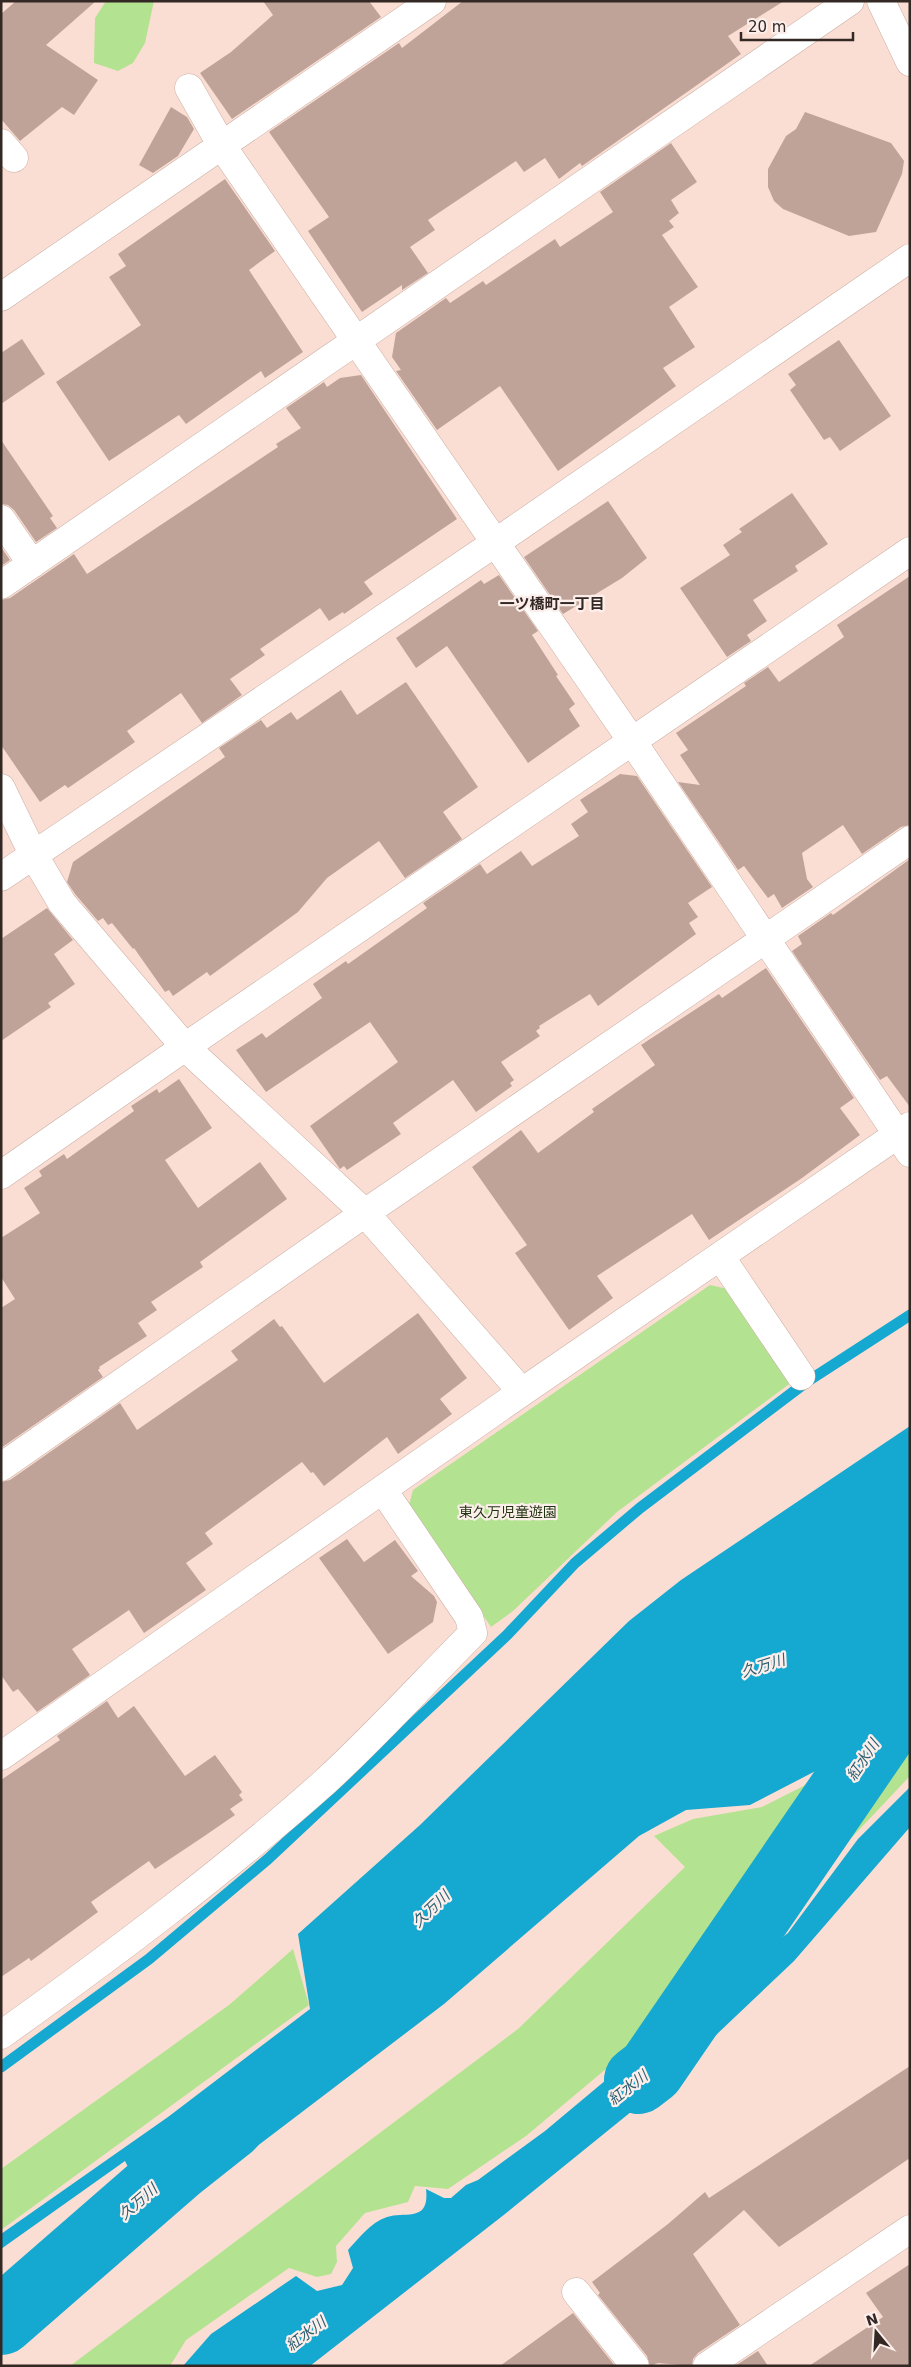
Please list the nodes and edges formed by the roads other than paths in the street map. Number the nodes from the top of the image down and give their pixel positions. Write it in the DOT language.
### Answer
graph roads {
  1 [pos="432,1"];
  2 [pos="850,1"];
  3 [pos="882,1"];
  4 [pos="910,62"];
  5 [pos="189,88"];
  6 [pos="222,146"];
  7 [pos="910,258"];
  8 [pos="1,297"];
  9 [pos="357,340"];
  10 [pos="1,519"];
  11 [pos="495,543"];
  12 [pos="910,551"];
  13 [pos="32,564"];
  14 [pos="1,585"];
  15 [pos="632,741"];
  16 [pos="1,788"];
  17 [pos="910,840"];
  18 [pos="33,854"];
  19 [pos="1,877"];
  20 [pos="764,938"];
  21 [pos="184,1047"];
  22 [pos="905,1138"];
  23 [pos="1,1175"];
  24 [pos="364,1213"];
  25 [pos="720,1256"];
  26 [pos="801,1376"];
  27 [pos="522,1392"];
  28 [pos="1,1467"];
  29 [pos="383,1490"];
  30 [pos="1,1756"];
  31 [pos="1,2035"];
  32 [pos="910,2229"];
  33 [pos="576,2292"];
  34 [pos="634,2366"];
  35 [pos="707,2366"];
  1 -- 6 [label="street"];
  2 -- 9 [label="street"];
  3 -- 4 [label="street"];
  5 -- 6 [label="street"];
  6 -- 8 [label="street"];
  6 -- 9 [label="street"];
  7 -- 11 [label="street"];
  9 -- 11 [label="street"];
  9 -- 13 [label="street"];
  10 -- 13 [label="street"];
  11 -- 15 [label="street"];
  11 -- 18 [label="street"];
  12 -- 15 [label="street"];
  13 -- 14 [label="street"];
  15 -- 20 [label="street"];
  15 -- 21 [label="street"];
  16 -- 18 [label="street"];
  17 -- 20 [label="street"];
  18 -- 19 [label="street"];
  18 -- 21 [label="street"];
  20 -- 22 [label="street"];
  20 -- 24 [label="street"];
  21 -- 23 [label="street"];
  21 -- 24 [label="street"];
  22 -- 25 [label="street"];
  24 -- 27 [label="street"];
  24 -- 28 [label="street"];
  25 -- 26 [label="street"];
  25 -- 27 [label="street"];
  27 -- 29 [label="street"];
  29 -- 30 [label="street"];
  29 -- 31 [label="street"];
  32 -- 35 [label="street"];
  33 -- 34 [label="street"];
}
